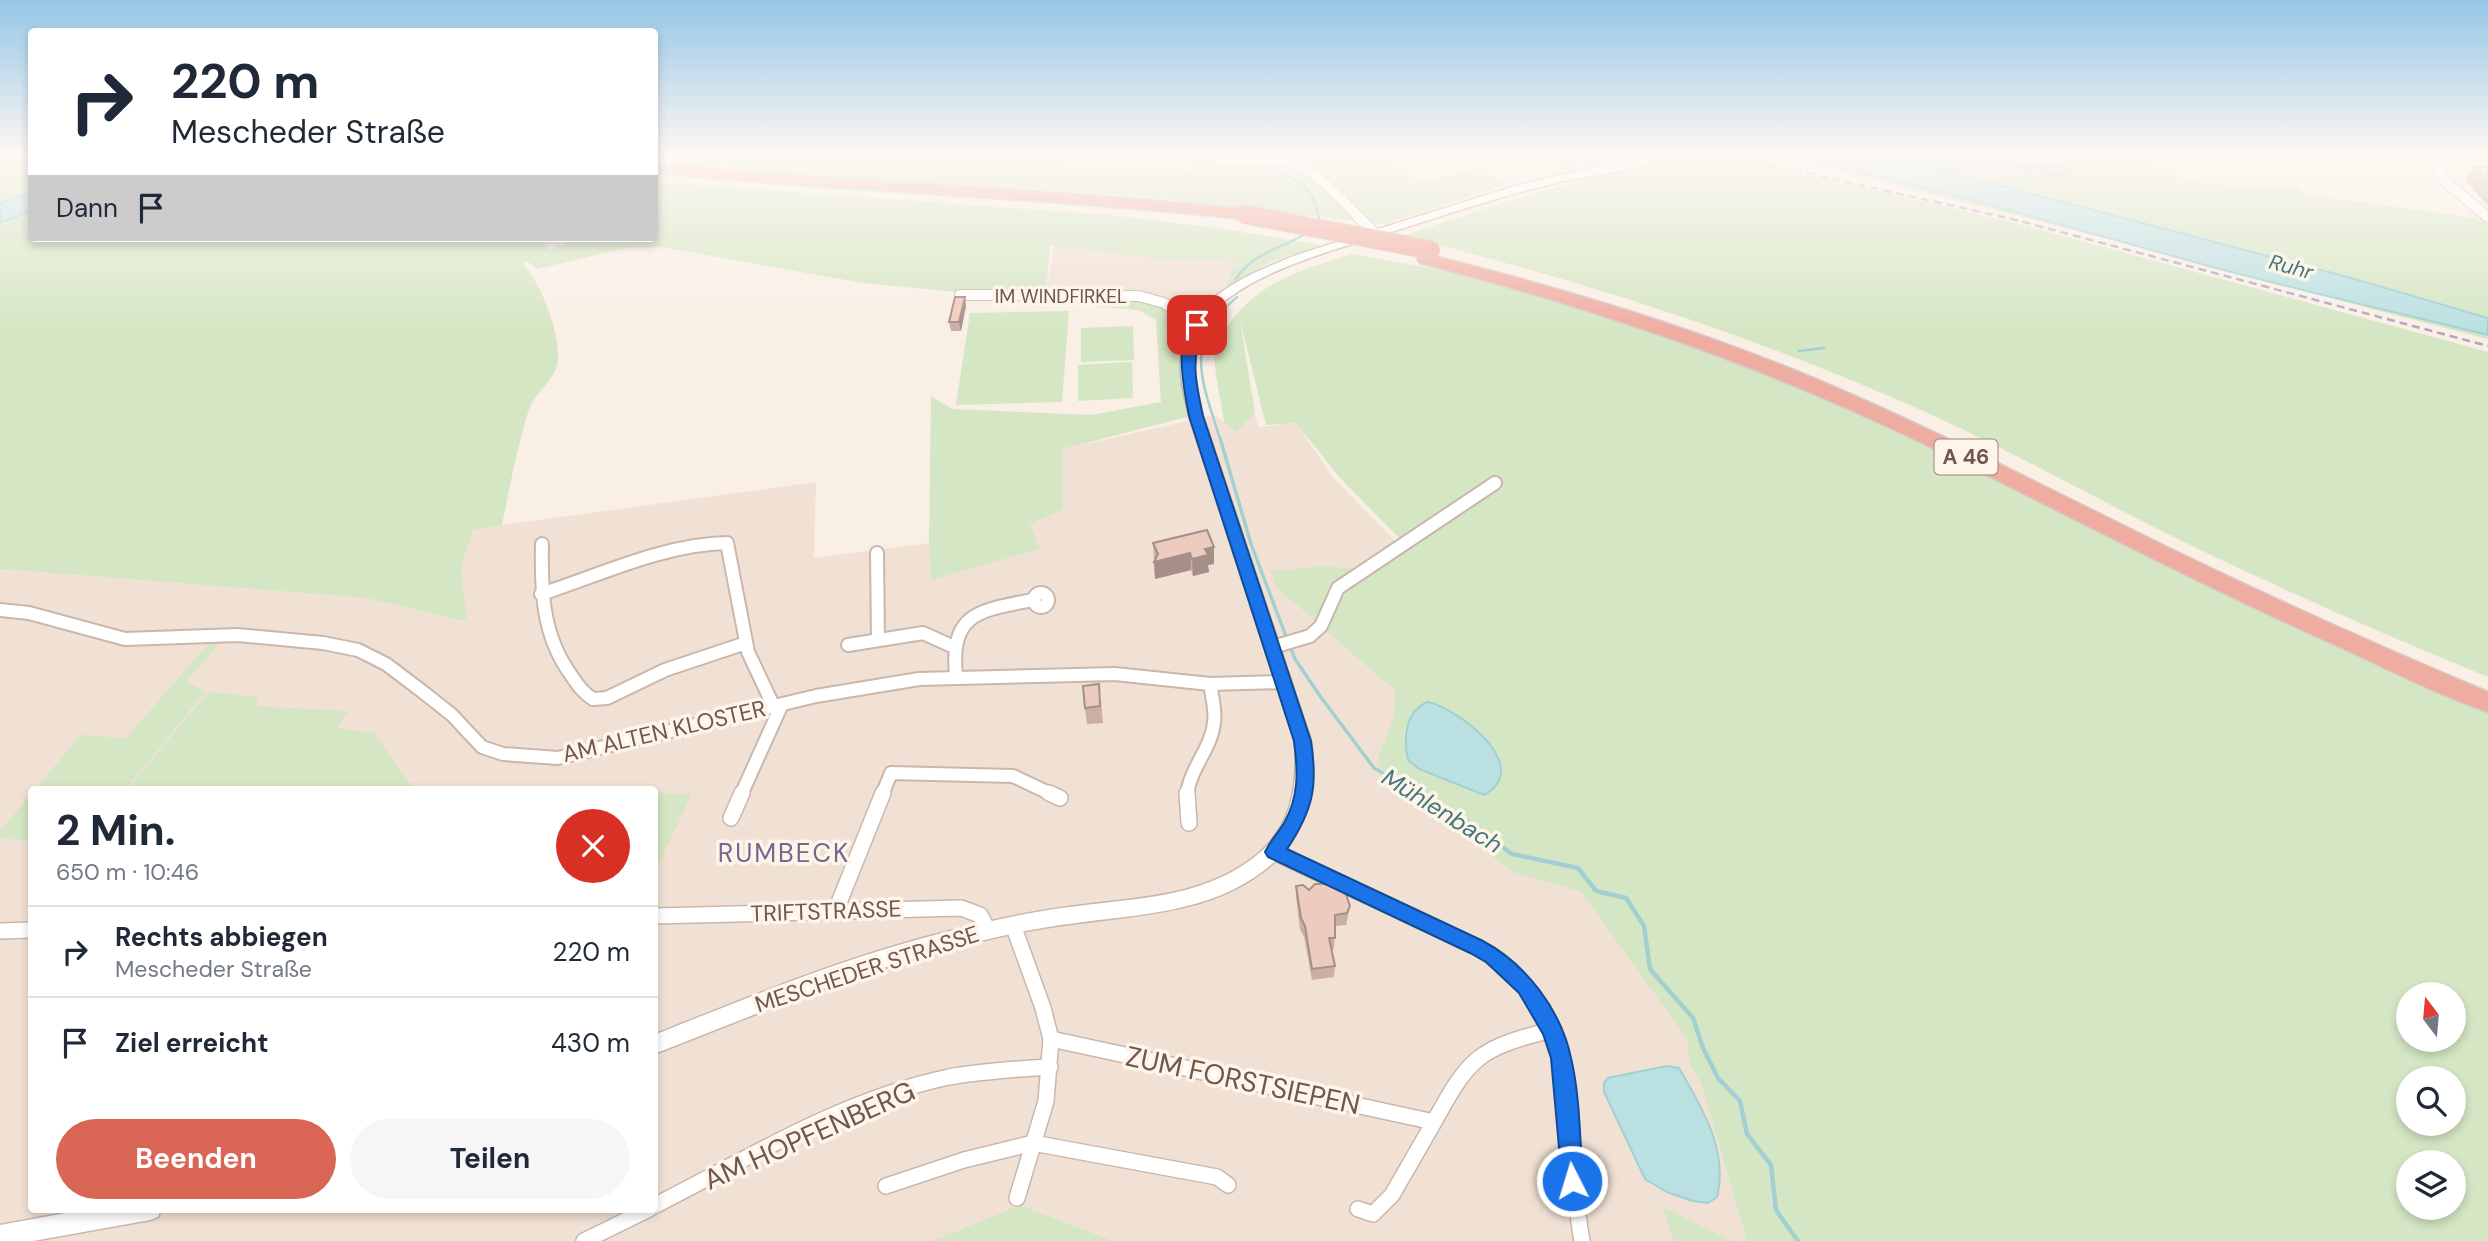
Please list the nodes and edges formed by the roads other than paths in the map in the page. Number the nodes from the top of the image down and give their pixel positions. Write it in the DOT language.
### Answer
graph roads {
  1 [pos="1175,214"];
  2 [pos="1209,214"];
  3 [pos="1353,214"];
  4 [pos="1439,214"];
  5 [pos="1241,219"];
  6 [pos="1376,234"];
  7 [pos="1429,254"];
  8 [pos="960,295"];
  9 [pos="1197,325"];
  10 [pos="1495,483"];
  11 [pos="542,544"];
  12 [pos="877,553"];
  13 [pos="541,594"];
  14 [pos="1032,600"];
  15 [pos="0,610"];
  16 [pos="878,640"];
  17 [pos="746,643"];
  18 [pos="848,645"];
  19 [pos="1278,646"];
  20 [pos="954,647"];
  21 [pos="956,677"];
  22 [pos="1284,682"];
  23 [pos="1210,684"];
  24 [pos="2488,687"];
  25 [pos="2488,702"];
  26 [pos="778,705"];
  27 [pos="1060,798"];
  28 [pos="730,818"];
  29 [pos="1189,823"];
  30 [pos="1274,852"];
  31 [pos="836,910"];
  32 [pos="658,916"];
  33 [pos="1013,925"];
  34 [pos="28,930"];
  35 [pos="988,930"];
  36 [pos="0,931"];
  37 [pos="1552,1030"];
  38 [pos="1051,1039"];
  39 [pos="658,1043"];
  40 [pos="1051,1067"];
  41 [pos="1434,1122"];
  42 [pos="1033,1143"];
  43 [pos="1228,1185"];
  44 [pos="886,1186"];
  45 [pos="1017,1198"];
  46 [pos="658,1204"];
  47 [pos="1358,1209"];
  48 [pos="128,1213"];
  49 [pos="641,1213"];
  50 [pos="0,1236"];
  51 [pos="584,1241"];
  52 [pos="1582,1241"];
  1 -- 5 [label="highway, A 46"];
  2 -- 5 [label="highway, A 46"];
  3 -- 6 [label="street"];
  4 -- 6 [label="street, MESCHEDER STRASSE"];
  5 -- 7 [label="highway, A 46"];
  6 -- 9 [label="street, MESCHEDER STRASSE"];
  7 -- 24 [label="highway, A 46"];
  7 -- 25 [label="highway, A 46"];
  8 -- 9 [label="street, IM WINDFIRKEL"];
  9 -- 19 [label="street, MESCHEDER STRASSE"];
  10 -- 19 [label="street"];
  11 -- 13 [label="street"];
  12 -- 16 [label="street"];
  13 -- 17 [label="street"];
  13 -- 17 [label="street"];
  14 -- 20 [label="street"];
  15 -- 26 [label="street, AM ALTEN KLOSTER"];
  16 -- 18 [label="street"];
  16 -- 20 [label="street"];
  17 -- 26 [label="street"];
  19 -- 22 [label="street, MESCHEDER STRASSE"];
  20 -- 21 [label="street"];
  21 -- 23 [label="street, AM ALTEN KLOSTER"];
  21 -- 26 [label="street, AM ALTEN KLOSTER"];
  22 -- 23 [label="street, AM ALTEN KLOSTER"];
  22 -- 30 [label="street, MESCHEDER STRASSE"];
  23 -- 29 [label="street"];
  26 -- 28 [label="street, AM ALTEN KLOSTER"];
  27 -- 31 [label="street"];
  30 -- 33 [label="street, MESCHEDER STRASSE"];
  30 -- 37 [label="street"];
  31 -- 32 [label="street, TRIFTSTRASSE"];
  31 -- 35 [label="street, TRIFTSTRASSE"];
  33 -- 35 [label="street, MESCHEDER STRASSE"];
  33 -- 38 [label="street"];
  34 -- 36 [label="street"];
  35 -- 39 [label="street, MESCHEDER STRASSE"];
  37 -- 41 [label="street"];
  37 -- 52 [label="street"];
  38 -- 40 [label="street"];
  38 -- 41 [label="street, ZUM FORSTSIEPEN"];
  40 -- 42 [label="street"];
  40 -- 46 [label="street, AM HOPFENBERG"];
  41 -- 47 [label="street"];
  42 -- 43 [label="street"];
  42 -- 44 [label="street"];
  42 -- 45 [label="street"];
  48 -- 50 [label="street"];
  49 -- 51 [label="street"];
}
